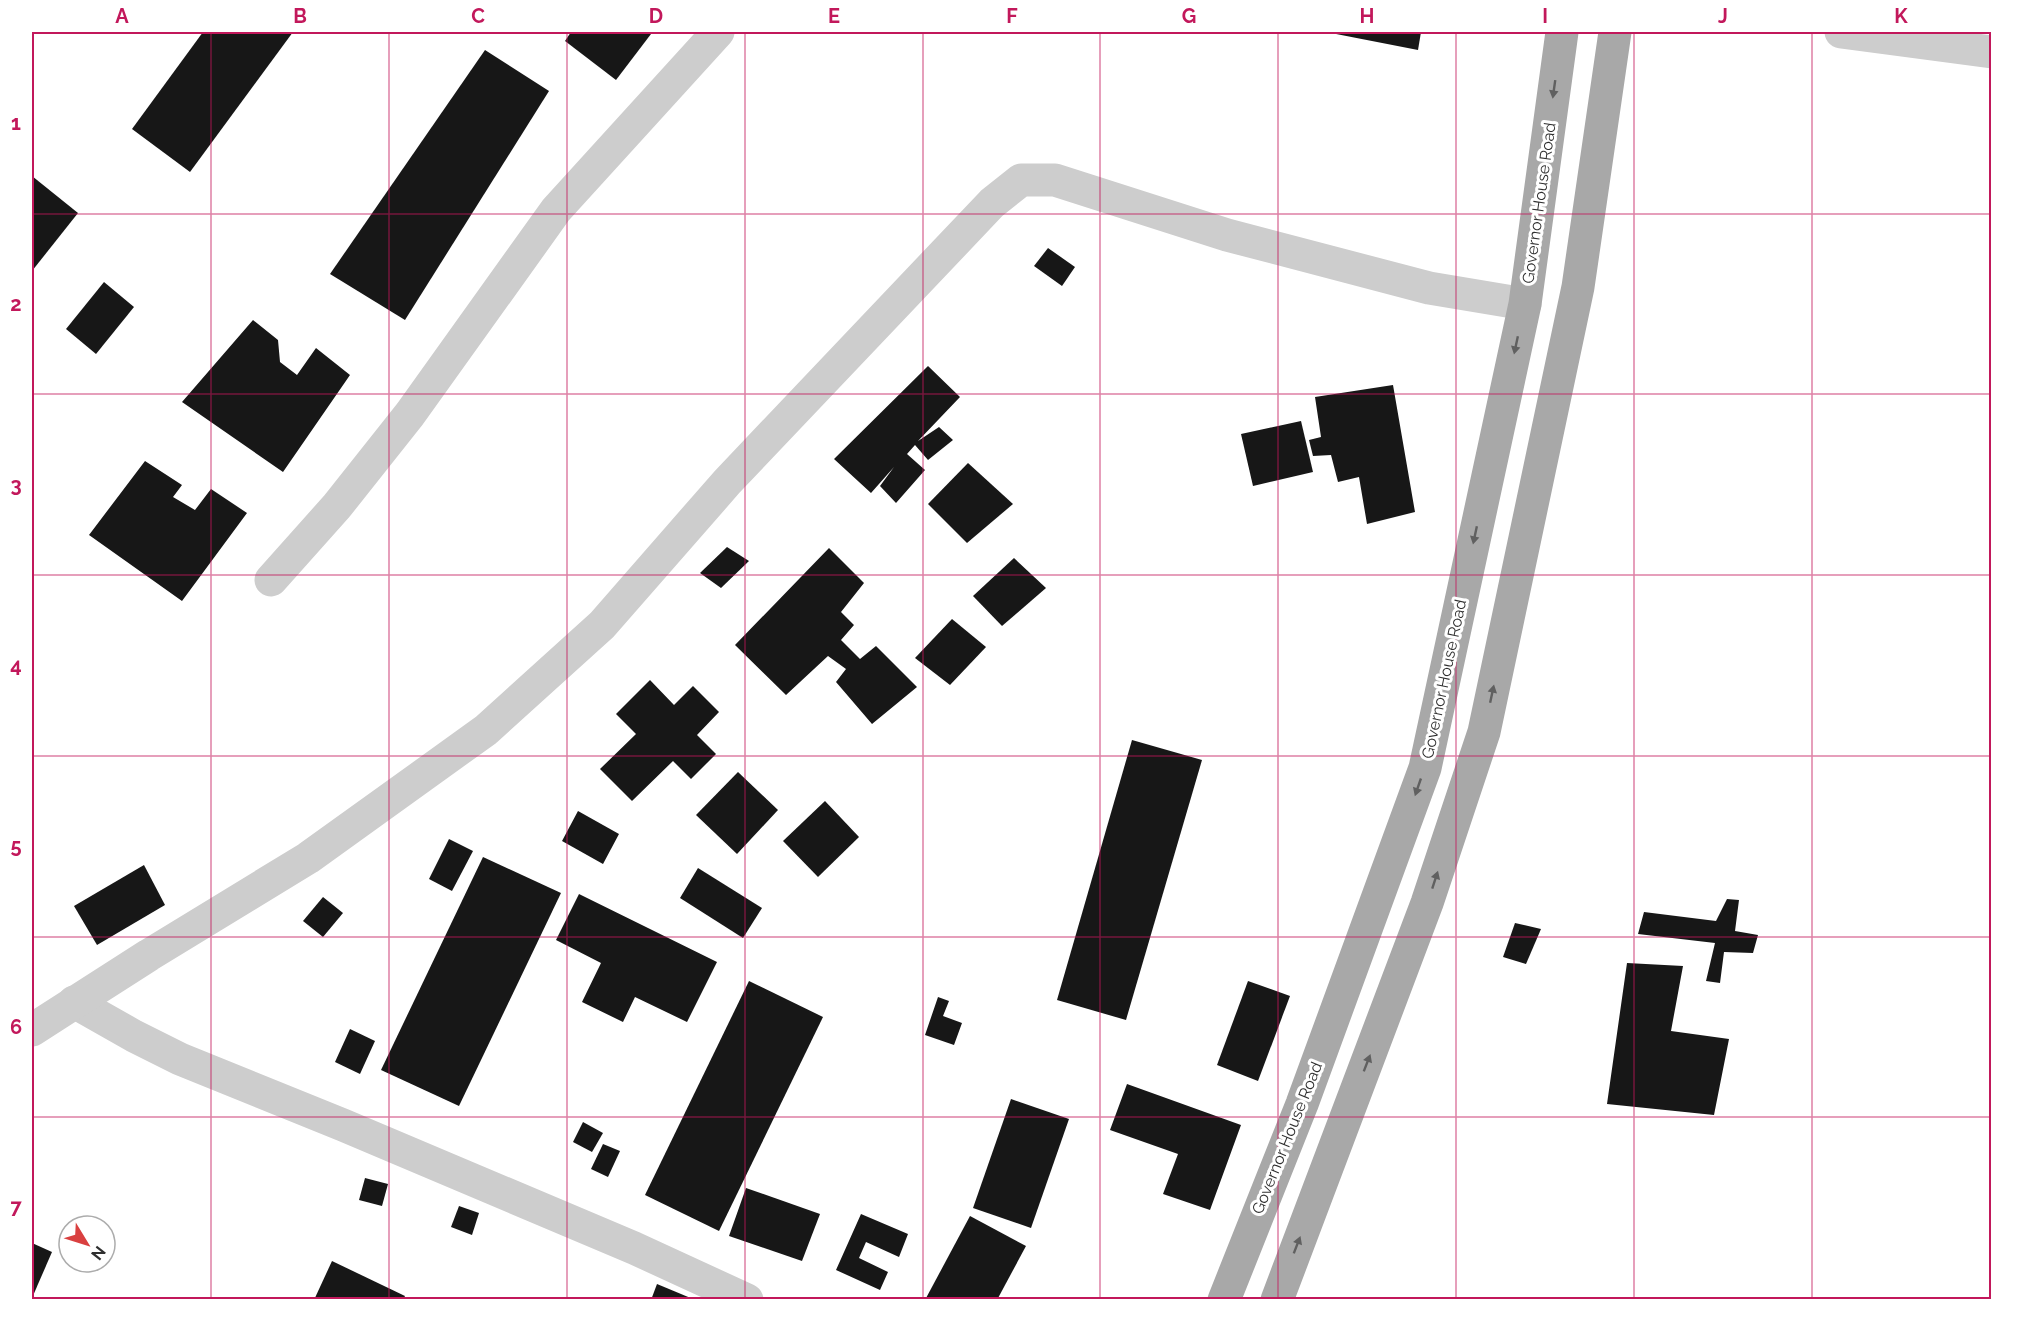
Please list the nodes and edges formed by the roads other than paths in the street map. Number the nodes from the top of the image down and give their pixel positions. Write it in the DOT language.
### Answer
graph roads {
  1 [pos="718,32"];
  2 [pos="1562,32"];
  3 [pos="1615,32"];
  4 [pos="1841,32"];
  5 [pos="1992,52"];
  6 [pos="1525,304"];
  7 [pos="271,580"];
  8 [pos="74,1002"];
  9 [pos="32,1029"];
  10 [pos="747,1299"];
  11 [pos="1224,1299"];
  12 [pos="1277,1299"];
  1 -- 7 [label="street"];
  2 -- 6 [label="main road, Governor House Road, one-way"];
  12 -- 3 [label="main road, one-way"];
  4 -- 5 [label="street"];
  6 -- 8 [label="street"];
  6 -- 11 [label="main road, Governor House Road, one-way"];
  8 -- 9 [label="street"];
  8 -- 10 [label="street"];
}
